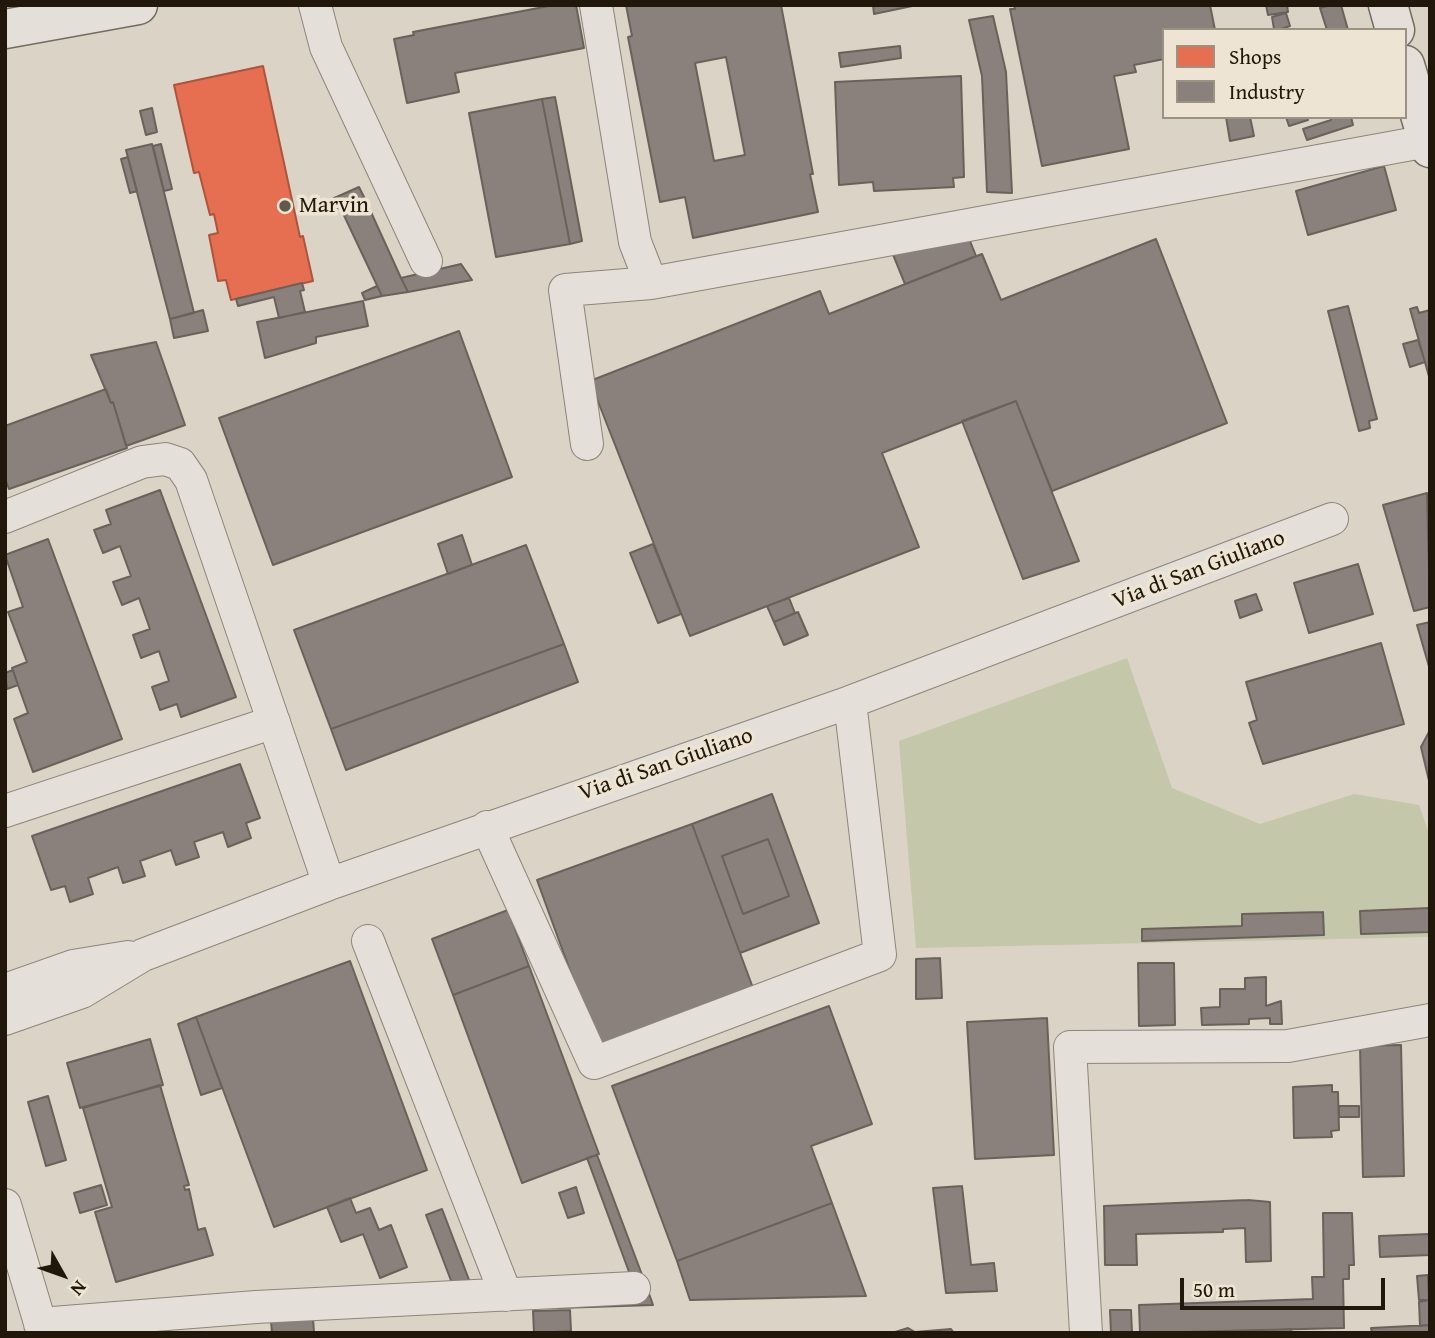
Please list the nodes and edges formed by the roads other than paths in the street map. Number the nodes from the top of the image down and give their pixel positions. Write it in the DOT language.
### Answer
graph roads {
  1 [pos="138,5"];
  2 [pos="315,5"];
  3 [pos="596,5"];
  4 [pos="1388,5"];
  5 [pos="1394,28"];
  6 [pos="5,29"];
  7 [pos="1407,72"];
  8 [pos="1429,145"];
  9 [pos="426,261"];
  10 [pos="651,283"];
  11 [pos="587,444"];
  12 [pos="5,517"];
  13 [pos="1332,519"];
  14 [pos="850,702"];
  15 [pos="274,722"];
  16 [pos="5,811"];
  17 [pos="487,827"];
  18 [pos="329,884"];
  19 [pos="368,941"];
  20 [pos="143,955"];
  21 [pos="5,967"];
  22 [pos="41,979"];
  23 [pos="5,990"];
  24 [pos="5,1018"];
  25 [pos="1430,1020"];
  26 [pos="5,1205"];
  27 [pos="634,1288"];
  28 [pos="506,1295"];
  29 [pos="42,1328"];
  30 [pos="1086,1333"];
  1 -- 6 [label="main road"];
  2 -- 9 [label="street"];
  3 -- 10 [label="street"];
  4 -- 5 [label="main road"];
  7 -- 8 [label="main road"];
  8 -- 10 [label="street"];
  10 -- 11 [label="street"];
  12 -- 15 [label="street"];
  13 -- 14 [label="street, Via di San Giuliano"];
  14 -- 17 [label="street, Via di San Giuliano"];
  14 -- 17 [label="street"];
  15 -- 16 [label="street"];
  15 -- 18 [label="street"];
  17 -- 18 [label="street, Via di San Giuliano"];
  18 -- 20 [label="street, Via di San Giuliano"];
  19 -- 28 [label="street"];
  20 -- 22 [label="street"];
  20 -- 24 [label="street, Via di San Giuliano"];
  21 -- 22 [label="street"];
  22 -- 23 [label="street"];
  25 -- 30 [label="street"];
  26 -- 29 [label="street"];
  27 -- 28 [label="street"];
  28 -- 29 [label="street"];
}
